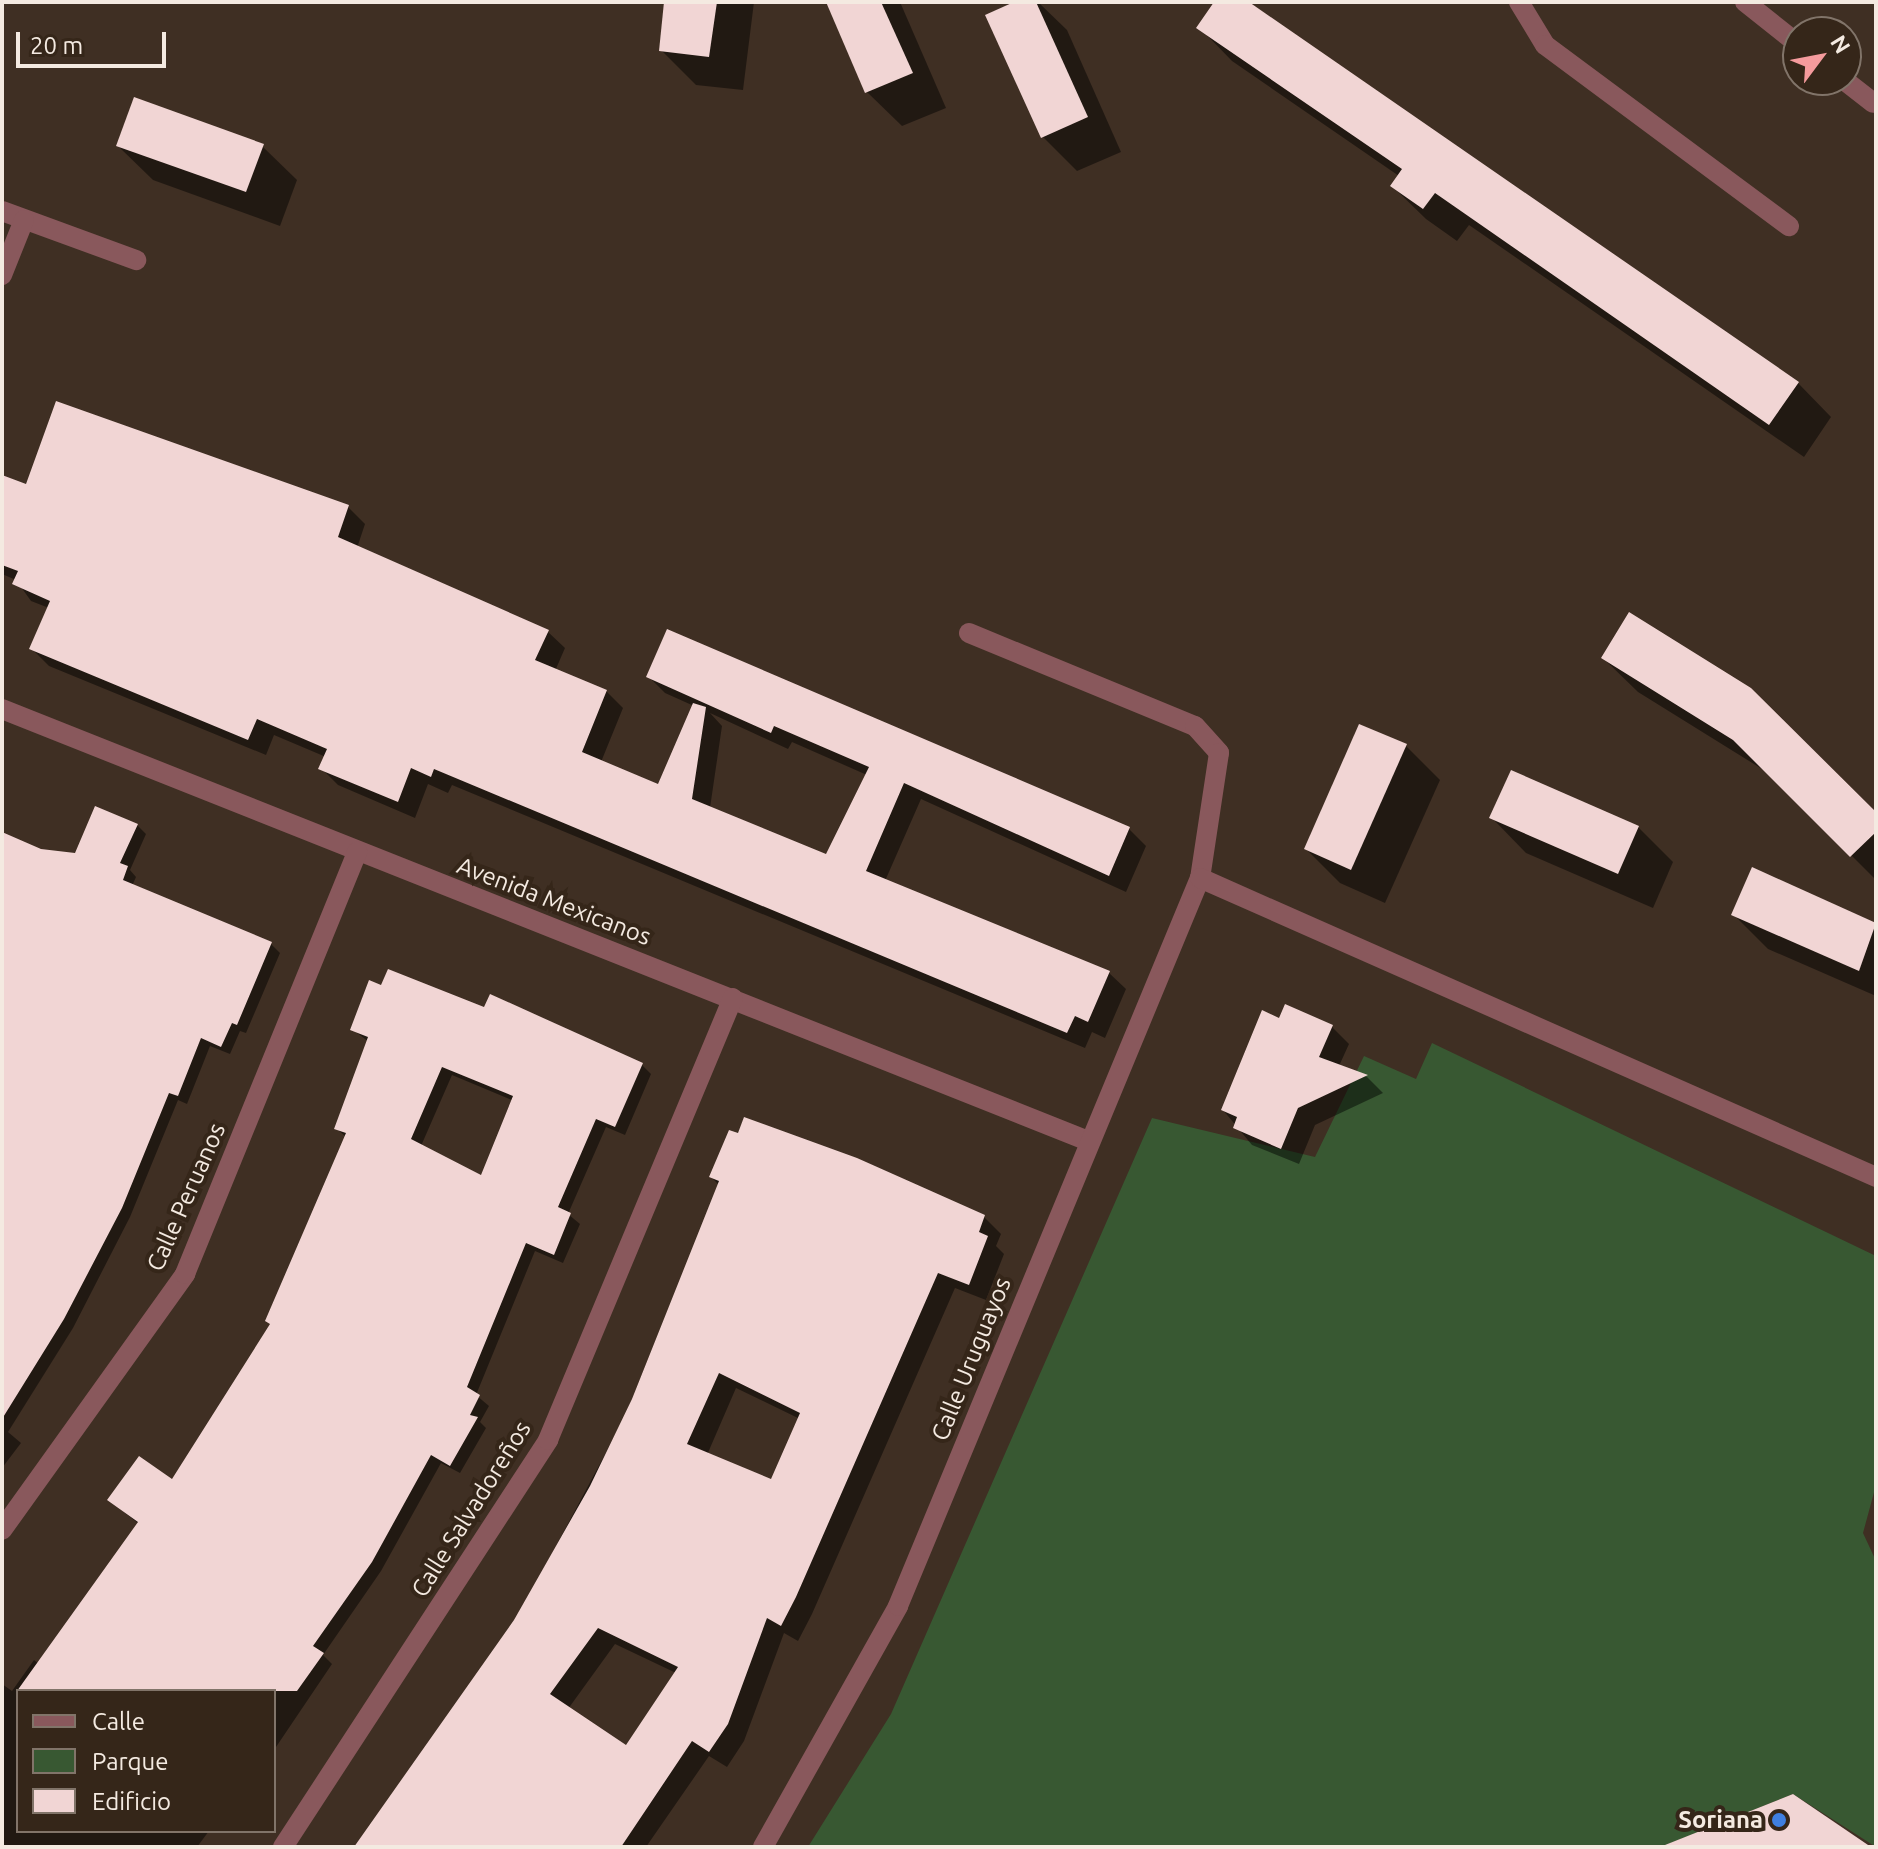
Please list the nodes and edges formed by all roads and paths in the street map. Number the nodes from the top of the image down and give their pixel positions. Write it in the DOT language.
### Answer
graph roads {
  1 [pos="1519,2"];
  2 [pos="1745,2"];
  3 [pos="1782,31"];
  4 [pos="2,211"];
  5 [pos="24,220"];
  6 [pos="1789,226"];
  7 [pos="136,260"];
  8 [pos="2,275"];
  9 [pos="969,633"];
  10 [pos="2,710"];
  11 [pos="357,852"];
  12 [pos="1200,878"];
  13 [pos="733,998"];
  14 [pos="1088,1141"];
  15 [pos="1876,1177"];
  16 [pos="2,1530"];
  17 [pos="283,1847"];
  18 [pos="763,1847"];
  1 -- 6 [label="street"];
  2 -- 3 [label="street"];
  4 -- 5 [label="street"];
  5 -- 7 [label="street"];
  5 -- 8 [label="street"];
  9 -- 12 [label="street"];
  10 -- 11 [label="street, Avenida Mexicanos"];
  11 -- 13 [label="street, Avenida Mexicanos"];
  11 -- 16 [label="street, Calle Peruanos"];
  12 -- 14 [label="street, Calle Uruguayos"];
  12 -- 15 [label="street"];
  13 -- 14 [label="street, Avenida Mexicanos"];
  13 -- 17 [label="street, Calle Salvadoreños"];
  14 -- 18 [label="street, Calle Uruguayos"];
}
